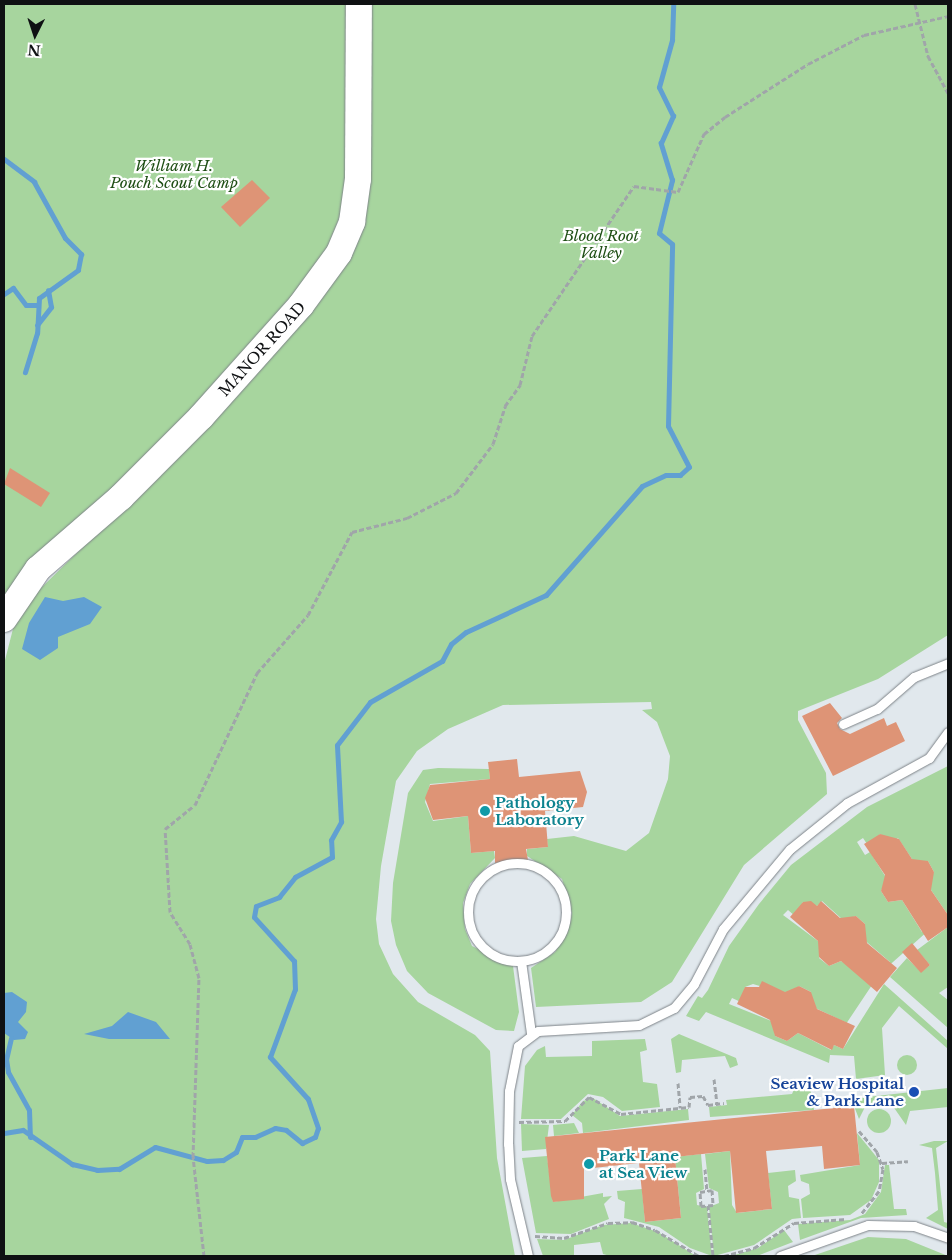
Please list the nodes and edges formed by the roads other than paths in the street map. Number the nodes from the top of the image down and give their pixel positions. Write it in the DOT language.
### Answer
graph roads {
  1 [pos="359,4"];
  2 [pos="4,619"];
  3 [pos="948,663"];
  4 [pos="843,724"];
  5 [pos="948,732"];
  6 [pos="521,961"];
  7 [pos="528,1036"];
  8 [pos="948,1238"];
  9 [pos="528,1256"];
  10 [pos="780,1256"];
  1 -- 2 [label="street, MANOR ROAD"];
  3 -- 4 [label="lane"];
  5 -- 7 [label="lane"];
  6 -- 6 [label="lane"];
  6 -- 7 [label="lane"];
  7 -- 9 [label="lane"];
  8 -- 10 [label="lane"];
}
